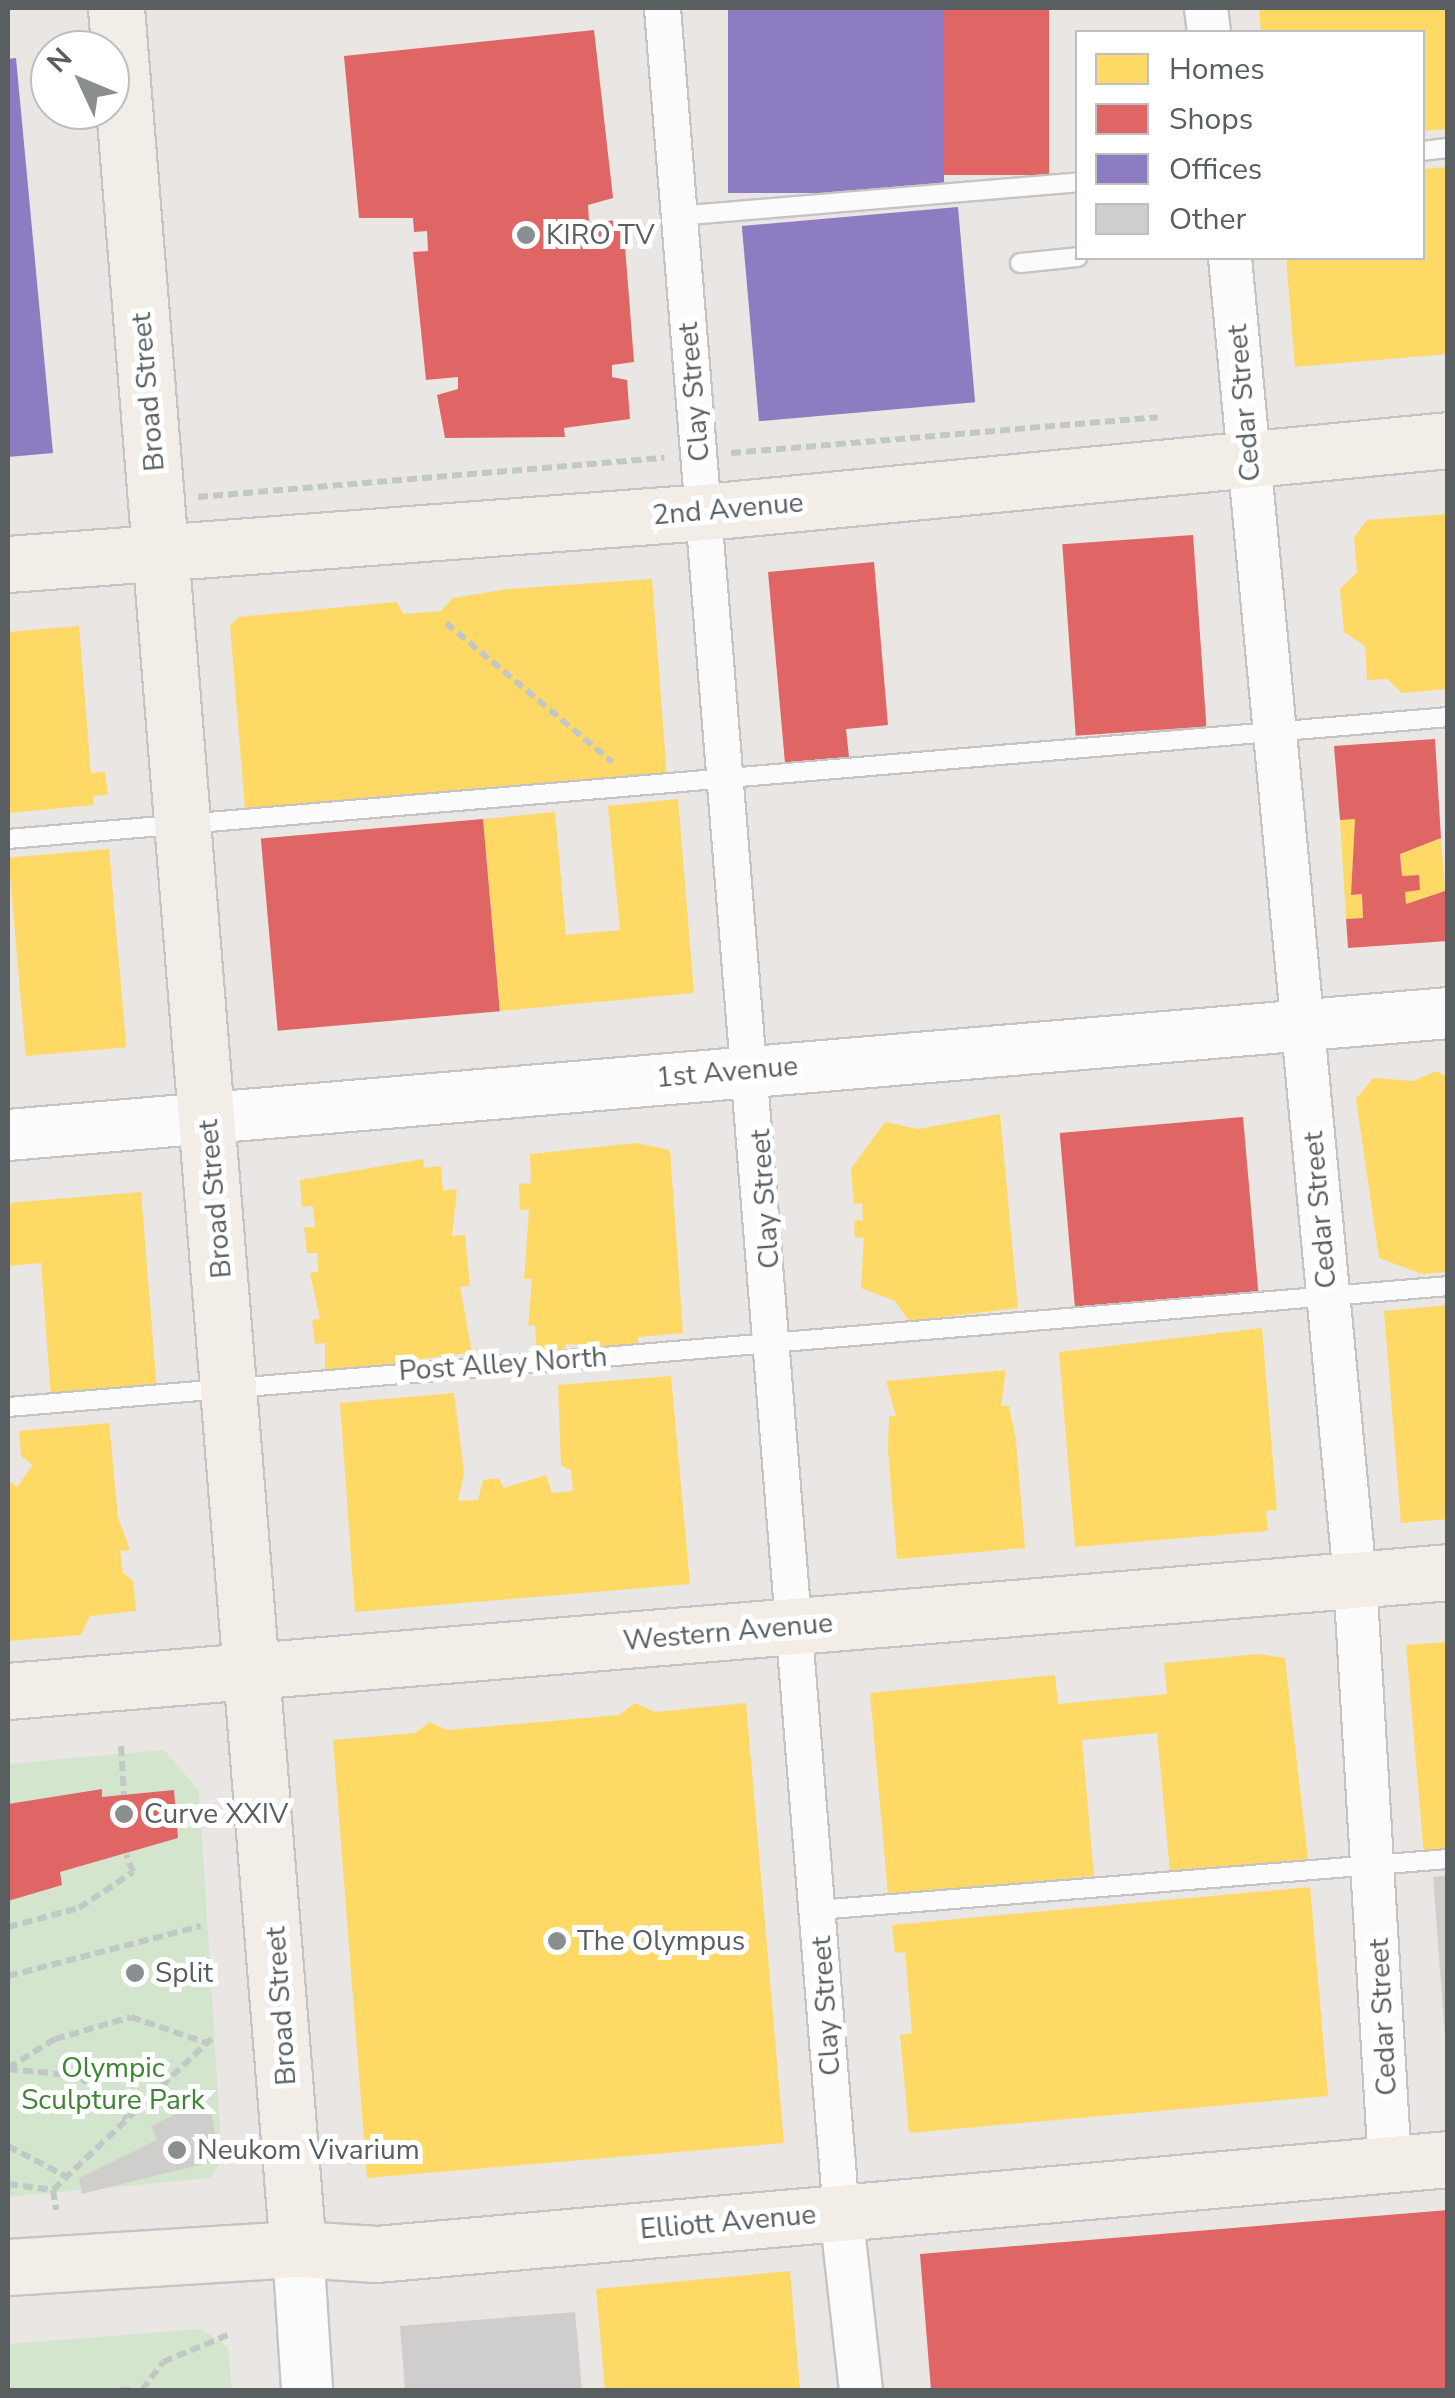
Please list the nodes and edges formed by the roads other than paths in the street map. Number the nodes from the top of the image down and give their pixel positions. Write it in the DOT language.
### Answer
graph roads {
  1 [pos="116,8"];
  2 [pos="662,8"];
  3 [pos="1075,182"];
  4 [pos="677,216"];
  5 [pos="1075,258"];
  6 [pos="1230,260"];
  7 [pos="1020,262"];
  8 [pos="1448,440"];
  9 [pos="1249,459"];
  10 [pos="705,512"];
  11 [pos="161,551"];
  12 [pos="8,564"];
  13 [pos="1448,718"];
  14 [pos="1275,733"];
  15 [pos="727,782"];
  16 [pos="184,824"];
  17 [pos="8,839"];
  18 [pos="1448,1013"];
  19 [pos="1303,1025"];
  20 [pos="755,1070"];
  21 [pos="208,1118"];
  22 [pos="8,1135"];
  23 [pos="1448,1286"];
  24 [pos="1328,1297"];
  25 [pos="777,1344"];
  26 [pos="230,1385"];
  27 [pos="8,1407"];
  28 [pos="1448,1572"];
  29 [pos="1355,1580"];
  30 [pos="796,1626"];
  31 [pos="254,1672"];
  32 [pos="8,1691"];
  33 [pos="1448,1859"];
  34 [pos="1376,1864"];
  35 [pos="818,1910"];
  36 [pos="1448,2158"];
  37 [pos="1390,2164"];
  38 [pos="842,2212"];
  39 [pos="298,2249"];
  40 [pos="8,2266"];
  41 [pos="307,2390"];
  42 [pos="860,2390"];
  1 -- 11 [label="main road, Broad Street"];
  2 -- 4 [label="street, Clay Street"];
  3 -- 4 [label="lane"];
  4 -- 10 [label="street, Clay Street"];
  5 -- 7 [label="lane"];
  6 -- 9 [label="street, Cedar Street"];
  8 -- 9 [label="main road, 2nd Avenue"];
  9 -- 10 [label="main road, 2nd Avenue"];
  9 -- 14 [label="street, Cedar Street"];
  10 -- 11 [label="main road, 2nd Avenue"];
  10 -- 15 [label="street, Clay Street"];
  11 -- 12 [label="main road, 2nd Avenue"];
  11 -- 16 [label="main road, Broad Street"];
  13 -- 14 [label="lane"];
  14 -- 15 [label="lane"];
  14 -- 19 [label="street, Cedar Street"];
  15 -- 16 [label="lane"];
  15 -- 20 [label="street, Clay Street"];
  16 -- 17 [label="lane"];
  16 -- 21 [label="main road, Broad Street"];
  18 -- 19 [label="main road, 1st Avenue"];
  19 -- 20 [label="main road, 1st Avenue"];
  19 -- 24 [label="street, Cedar Street"];
  20 -- 21 [label="main road, 1st Avenue"];
  20 -- 25 [label="street, Clay Street"];
  21 -- 22 [label="main road, 1st Avenue"];
  21 -- 26 [label="main road, Broad Street"];
  23 -- 24 [label="lane, Post Alley North"];
  24 -- 25 [label="lane, Post Alley North"];
  24 -- 29 [label="street, Cedar Street"];
  25 -- 26 [label="lane, Post Alley North"];
  25 -- 30 [label="street, Clay Street"];
  26 -- 27 [label="lane, Post Alley North"];
  26 -- 31 [label="main road, Broad Street"];
  28 -- 29 [label="main road, Western Avenue"];
  29 -- 30 [label="main road, Western Avenue"];
  29 -- 34 [label="street, Cedar Street"];
  30 -- 31 [label="main road, Western Avenue"];
  30 -- 35 [label="street, Clay Street"];
  31 -- 32 [label="main road, Western Avenue"];
  31 -- 39 [label="main road, Broad Street"];
  33 -- 34 [label="lane"];
  34 -- 35 [label="lane"];
  34 -- 37 [label="street, Cedar Street"];
  35 -- 38 [label="street, Clay Street"];
  36 -- 37 [label="main road, Elliott Avenue"];
  37 -- 38 [label="main road, Elliott Avenue"];
  38 -- 39 [label="main road, Elliott Avenue"];
  38 -- 42 [label="street, Clay Street"];
  39 -- 40 [label="main road, Elliott Avenue"];
  39 -- 41 [label="main road, Broad Street"];
}
